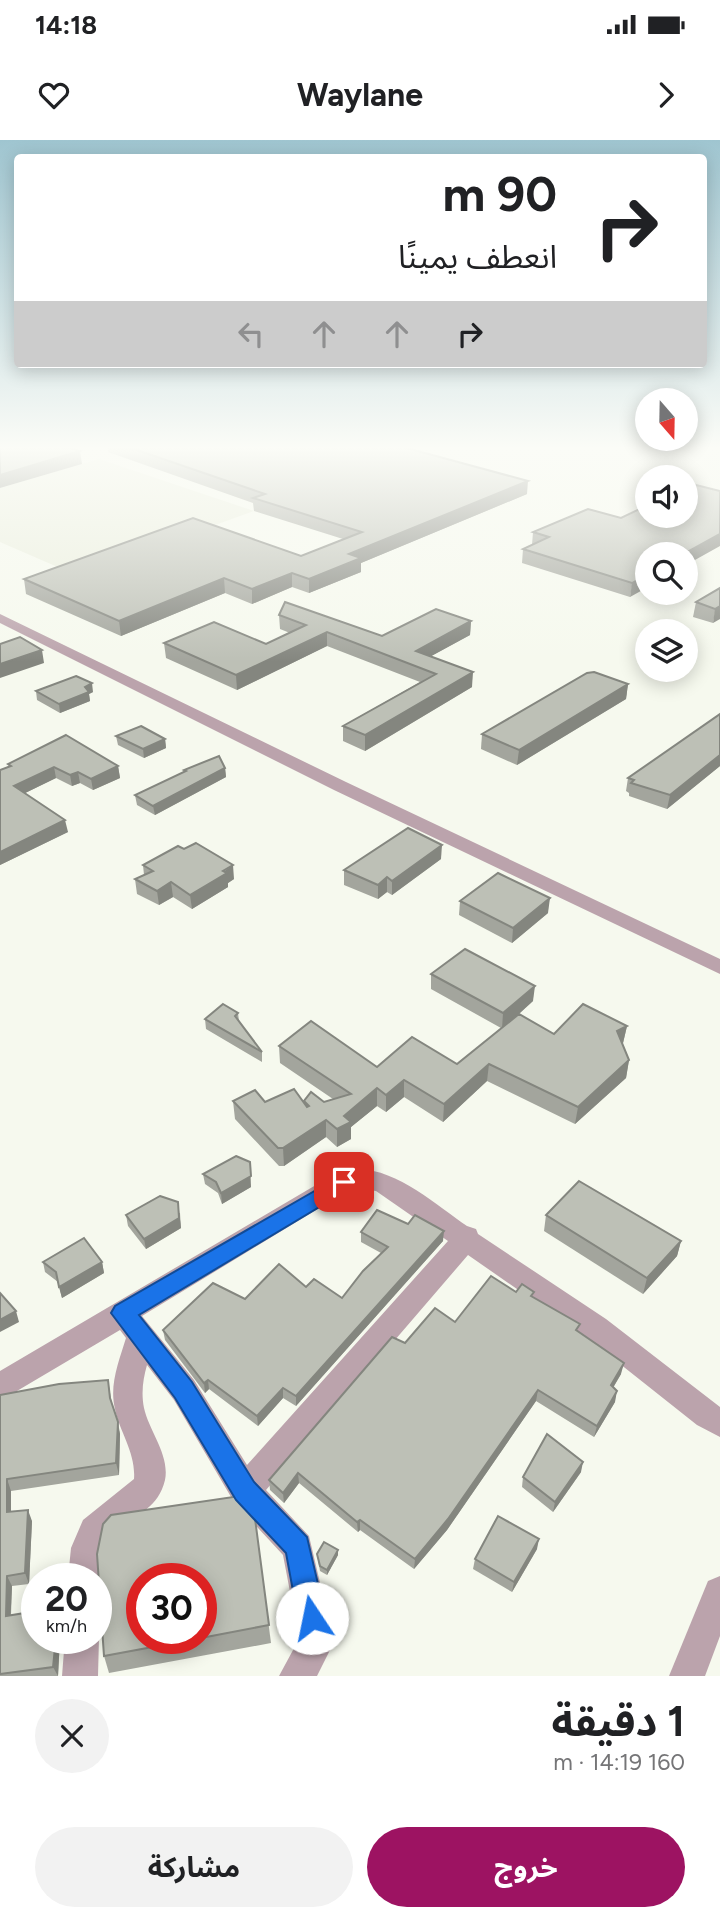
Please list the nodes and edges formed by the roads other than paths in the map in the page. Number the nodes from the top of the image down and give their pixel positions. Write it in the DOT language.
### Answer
graph roads {
  1 [pos="0,618"];
  2 [pos="720,967"];
  3 [pos="467,1237"];
  4 [pos="123,1313"];
  5 [pos="140,1338"];
  6 [pos="0,1387"];
  7 [pos="720,1423"];
  8 [pos="245,1491"];
  9 [pos="86,1563"];
  10 [pos="720,1593"];
  11 [pos="81,1654"];
  12 [pos="80,1676"];
  13 [pos="297,1676"];
  14 [pos="687,1676"];
  1 -- 2 [label="street"];
  3 -- 4 [label="street"];
  3 -- 7 [label="street"];
  3 -- 8 [label="street"];
  4 -- 5 [label="street"];
  4 -- 6 [label="street"];
  5 -- 8 [label="street"];
  5 -- 9 [label="street"];
  8 -- 13 [label="street"];
  10 -- 14 [label="street"];
  11 -- 12 [label="street"];
}
